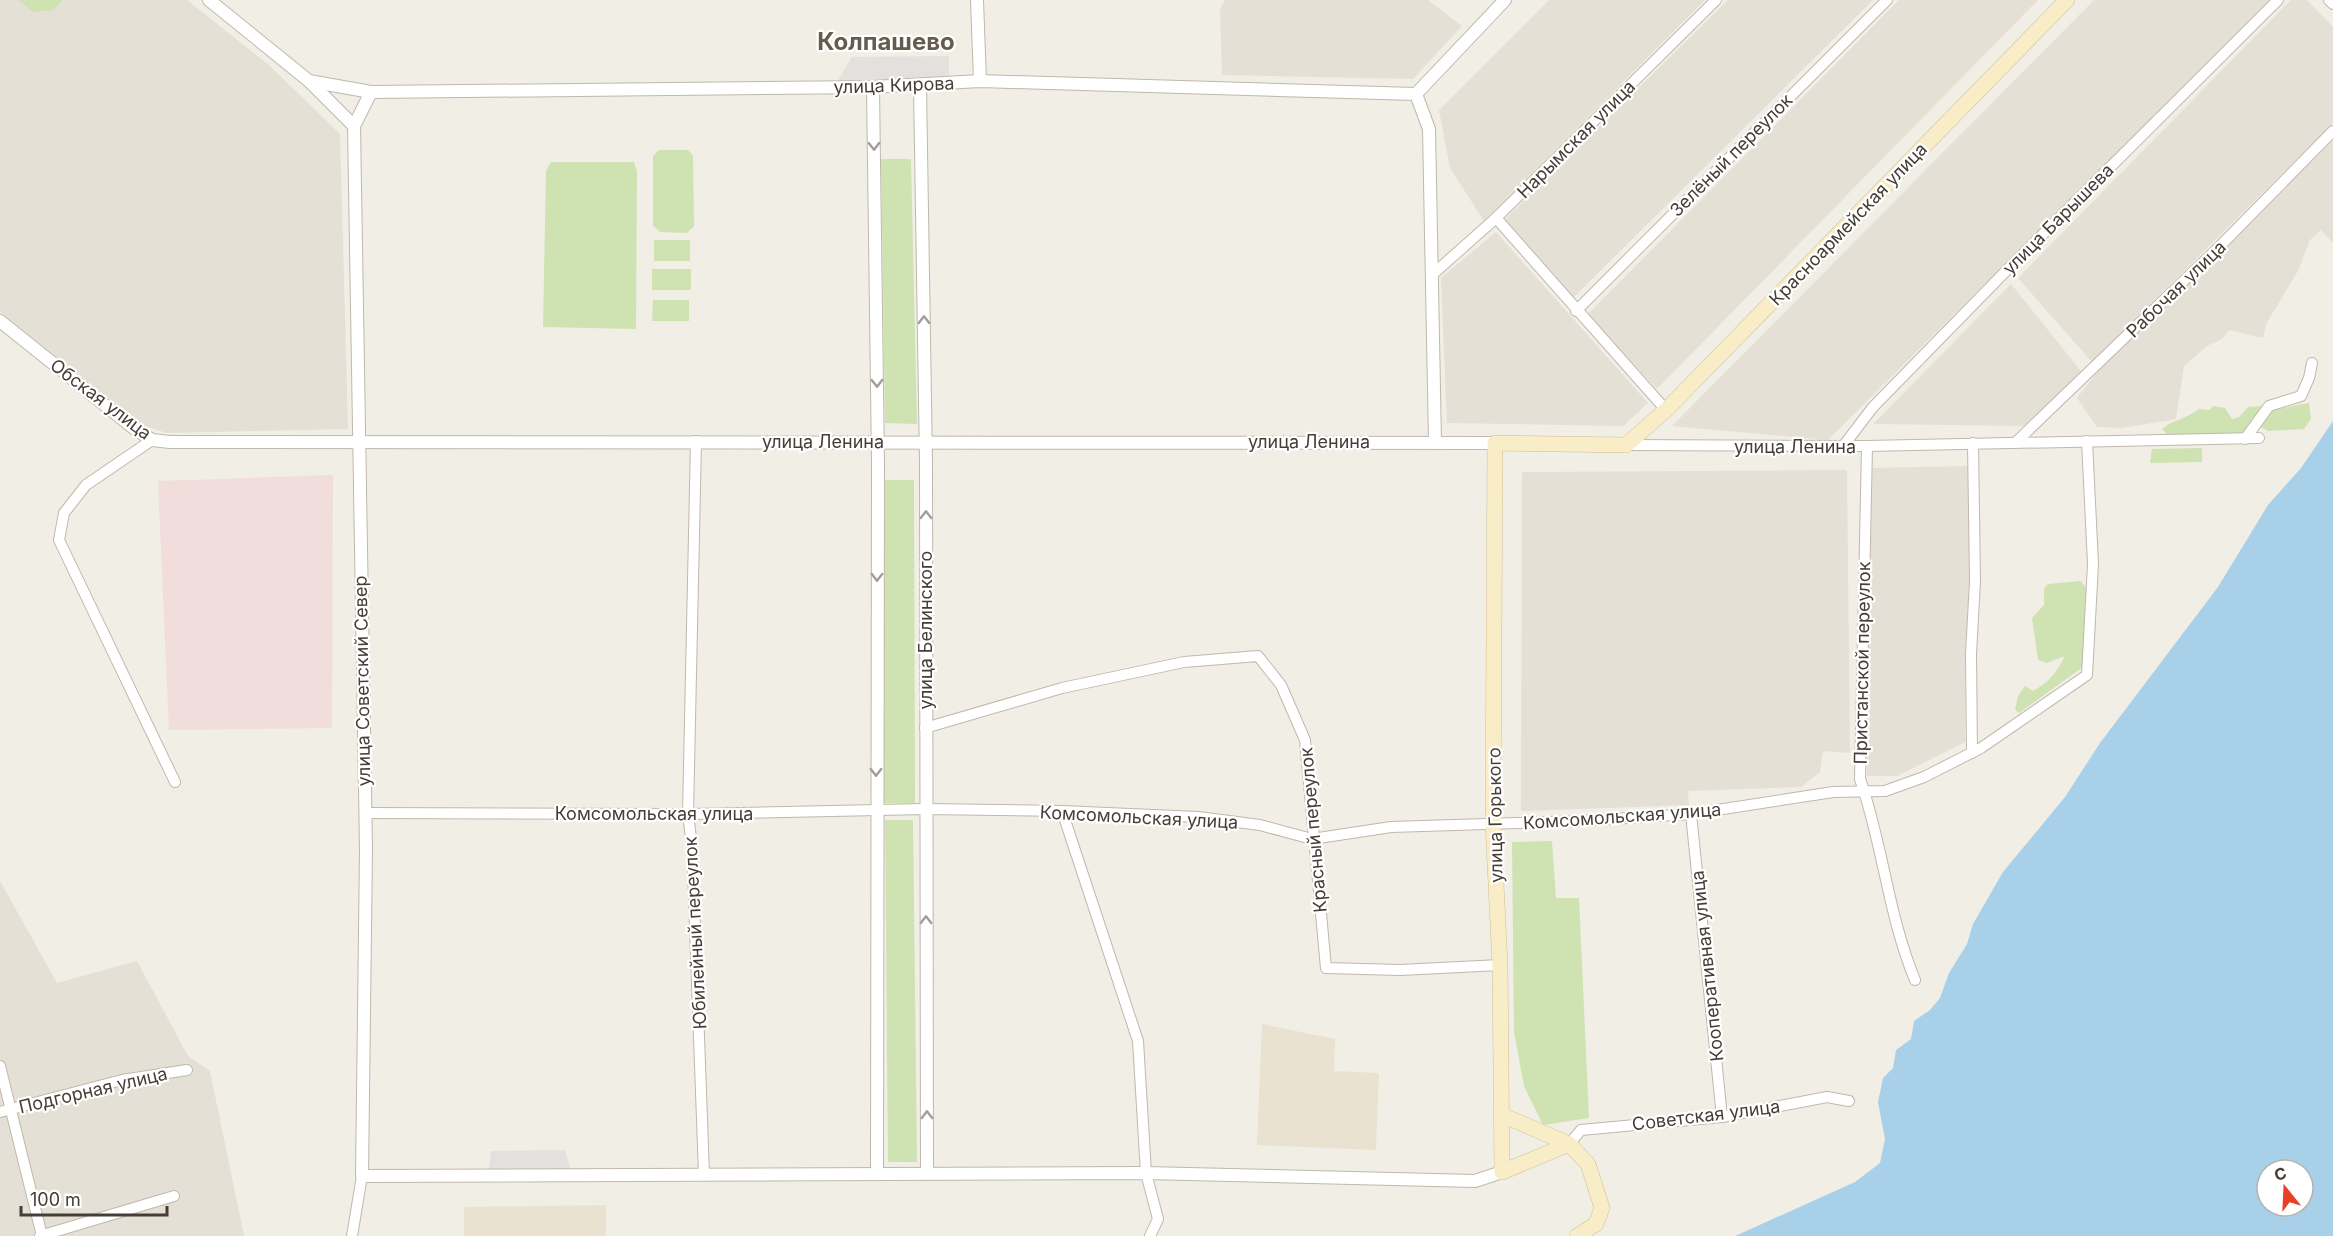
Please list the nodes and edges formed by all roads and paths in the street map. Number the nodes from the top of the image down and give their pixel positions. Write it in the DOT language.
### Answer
graph roads {
  1 [pos="209,0"];
  2 [pos="977,0"];
  3 [pos="1505,0"];
  4 [pos="1716,0"];
  5 [pos="1887,0"];
  6 [pos="2067,0"];
  7 [pos="2278,0"];
  8 [pos="2329,0"];
  9 [pos="2333,4"];
  10 [pos="309,81"];
  11 [pos="980,81"];
  12 [pos="920,86"];
  13 [pos="873,87"];
  14 [pos="371,92"];
  15 [pos="1416,94"];
  16 [pos="354,126"];
  17 [pos="2333,131"];
  18 [pos="1496,218"];
  19 [pos="1433,274"];
  20 [pos="1576,310"];
  21 [pos="0,321"];
  22 [pos="2312,363"];
  23 [pos="1666,410"];
  24 [pos="2259,438"];
  25 [pos="2245,439"];
  26 [pos="152,440"];
  27 [pos="359,440"];
  28 [pos="696,441"];
  29 [pos="877,441"];
  30 [pos="926,441"];
  31 [pos="2087,441"];
  32 [pos="1435,442"];
  33 [pos="1495,442"];
  34 [pos="1973,443"];
  35 [pos="2015,443"];
  36 [pos="1626,445"];
  37 [pos="1844,445"];
  38 [pos="1867,446"];
  39 [pos="925,728"];
  40 [pos="1972,753"];
  41 [pos="175,782"];
  42 [pos="1864,792"];
  43 [pos="925,809"];
  44 [pos="875,811"];
  45 [pos="1062,812"];
  46 [pos="365,813"];
  47 [pos="688,814"];
  48 [pos="1691,814"];
  49 [pos="1493,823"];
  50 [pos="1312,839"];
  51 [pos="1500,965"];
  52 [pos="1915,980"];
  53 [pos="0,1066"];
  54 [pos="187,1070"];
  55 [pos="1848,1101"];
  56 [pos="5,1110"];
  57 [pos="1502,1115"];
  58 [pos="1722,1117"];
  59 [pos="1569,1144"];
  60 [pos="1502,1172"];
  61 [pos="927,1173"];
  62 [pos="1146,1173"];
  63 [pos="704,1174"];
  64 [pos="877,1174"];
  65 [pos="362,1176"];
  66 [pos="174,1196"];
  67 [pos="41,1236"];
  68 [pos="352,1236"];
  69 [pos="1149,1236"];
  70 [pos="1577,1236"];
  1 -- 10 [label="street"];
  2 -- 11 [label="street"];
  3 -- 15 [label="street"];
  4 -- 18 [label="street, Нарымская улица"];
  5 -- 20 [label="street, Зелёный переулок"];
  6 -- 23 [label="main road, Красноармейская улица"];
  7 -- 37 [label="street, улица Барышева"];
  8 -- 9 [label="street"];
  10 -- 14 [label="street, улица Кирова"];
  10 -- 16 [label="street"];
  11 -- 12 [label="street, улица Кирова"];
  11 -- 15 [label="street, улица Кирова"];
  12 -- 13 [label="street, улица Кирова"];
  30 -- 12 [label="street, улица Белинского, one-way"];
  13 -- 14 [label="street, улица Кирова"];
  13 -- 29 [label="street, one-way"];
  14 -- 16 [label="street"];
  15 -- 19 [label="street"];
  16 -- 27 [label="street, улица Советский Север"];
  17 -- 35 [label="street, Рабочая улица"];
  18 -- 19 [label="street, Нарымская улица"];
  18 -- 20 [label="street"];
  19 -- 32 [label="street"];
  20 -- 23 [label="street"];
  21 -- 26 [label="street, Обская улица"];
  22 -- 25 [label="street"];
  23 -- 36 [label="main road, Красноармейская улица"];
  24 -- 25 [label="street, улица Ленина"];
  25 -- 31 [label="street, улица Ленина"];
  26 -- 27 [label="street, Обская улица"];
  26 -- 41 [label="street"];
  27 -- 28 [label="street, улица Ленина"];
  27 -- 46 [label="street, улица Советский Север"];
  28 -- 29 [label="street, улица Ленина"];
  28 -- 47 [label="street, Юбилейный переулок"];
  29 -- 30 [label="street, улица Ленина"];
  29 -- 44 [label="street, one-way"];
  30 -- 32 [label="street, улица Ленина"];
  39 -- 30 [label="street, улица Белинского, one-way"];
  31 -- 35 [label="street, улица Ленина"];
  31 -- 40 [label="street, Комсомольская улица"];
  32 -- 33 [label="street, улица Ленина"];
  33 -- 36 [label="main road, улица Ленина"];
  33 -- 49 [label="main road, улица Горького"];
  34 -- 35 [label="street, улица Ленина"];
  34 -- 38 [label="street, улица Ленина"];
  34 -- 40 [label="street"];
  36 -- 37 [label="street, улица Ленина"];
  37 -- 38 [label="street, улица Ленина"];
  38 -- 42 [label="street, Пристанской переулок"];
  39 -- 43 [label="street, улица Белинского"];
  39 -- 50 [label="street, Красный переулок"];
  40 -- 42 [label="street, Комсомольская улица"];
  42 -- 48 [label="street, Комсомольская улица"];
  42 -- 52 [label="street, Пристанской переулок"];
  43 -- 44 [label="street, Комсомольская улица"];
  43 -- 45 [label="street, Комсомольская улица"];
  61 -- 43 [label="street, улица Белинского, one-way"];
  44 -- 47 [label="street, Комсомольская улица"];
  44 -- 64 [label="street"];
  45 -- 50 [label="street, Комсомольская улица"];
  45 -- 62 [label="street"];
  46 -- 47 [label="street, Комсомольская улица"];
  46 -- 65 [label="street, улица Советский Север"];
  47 -- 63 [label="street, Юбилейный переулок"];
  48 -- 49 [label="street, Комсомольская улица"];
  48 -- 58 [label="street, Кооперативная улица"];
  49 -- 50 [label="street, Комсомольская улица"];
  49 -- 51 [label="main road, улица Горького"];
  50 -- 51 [label="street, Красный переулок"];
  51 -- 57 [label="main road, улица Горького"];
  53 -- 56 [label="street"];
  54 -- 56 [label="street, Подгорная улица"];
  55 -- 58 [label="street, Советская улица"];
  56 -- 67 [label="street"];
  57 -- 59 [label="main road"];
  57 -- 60 [label="main road, улица Горького"];
  58 -- 59 [label="street, Советская улица"];
  59 -- 60 [label="main road"];
  59 -- 70 [label="main road"];
  60 -- 62 [label="street"];
  61 -- 62 [label="street"];
  61 -- 64 [label="street"];
  62 -- 69 [label="street"];
  63 -- 64 [label="street"];
  63 -- 65 [label="street"];
  65 -- 68 [label="street, улица Советский Север"];
  66 -- 67 [label="street"];
}
